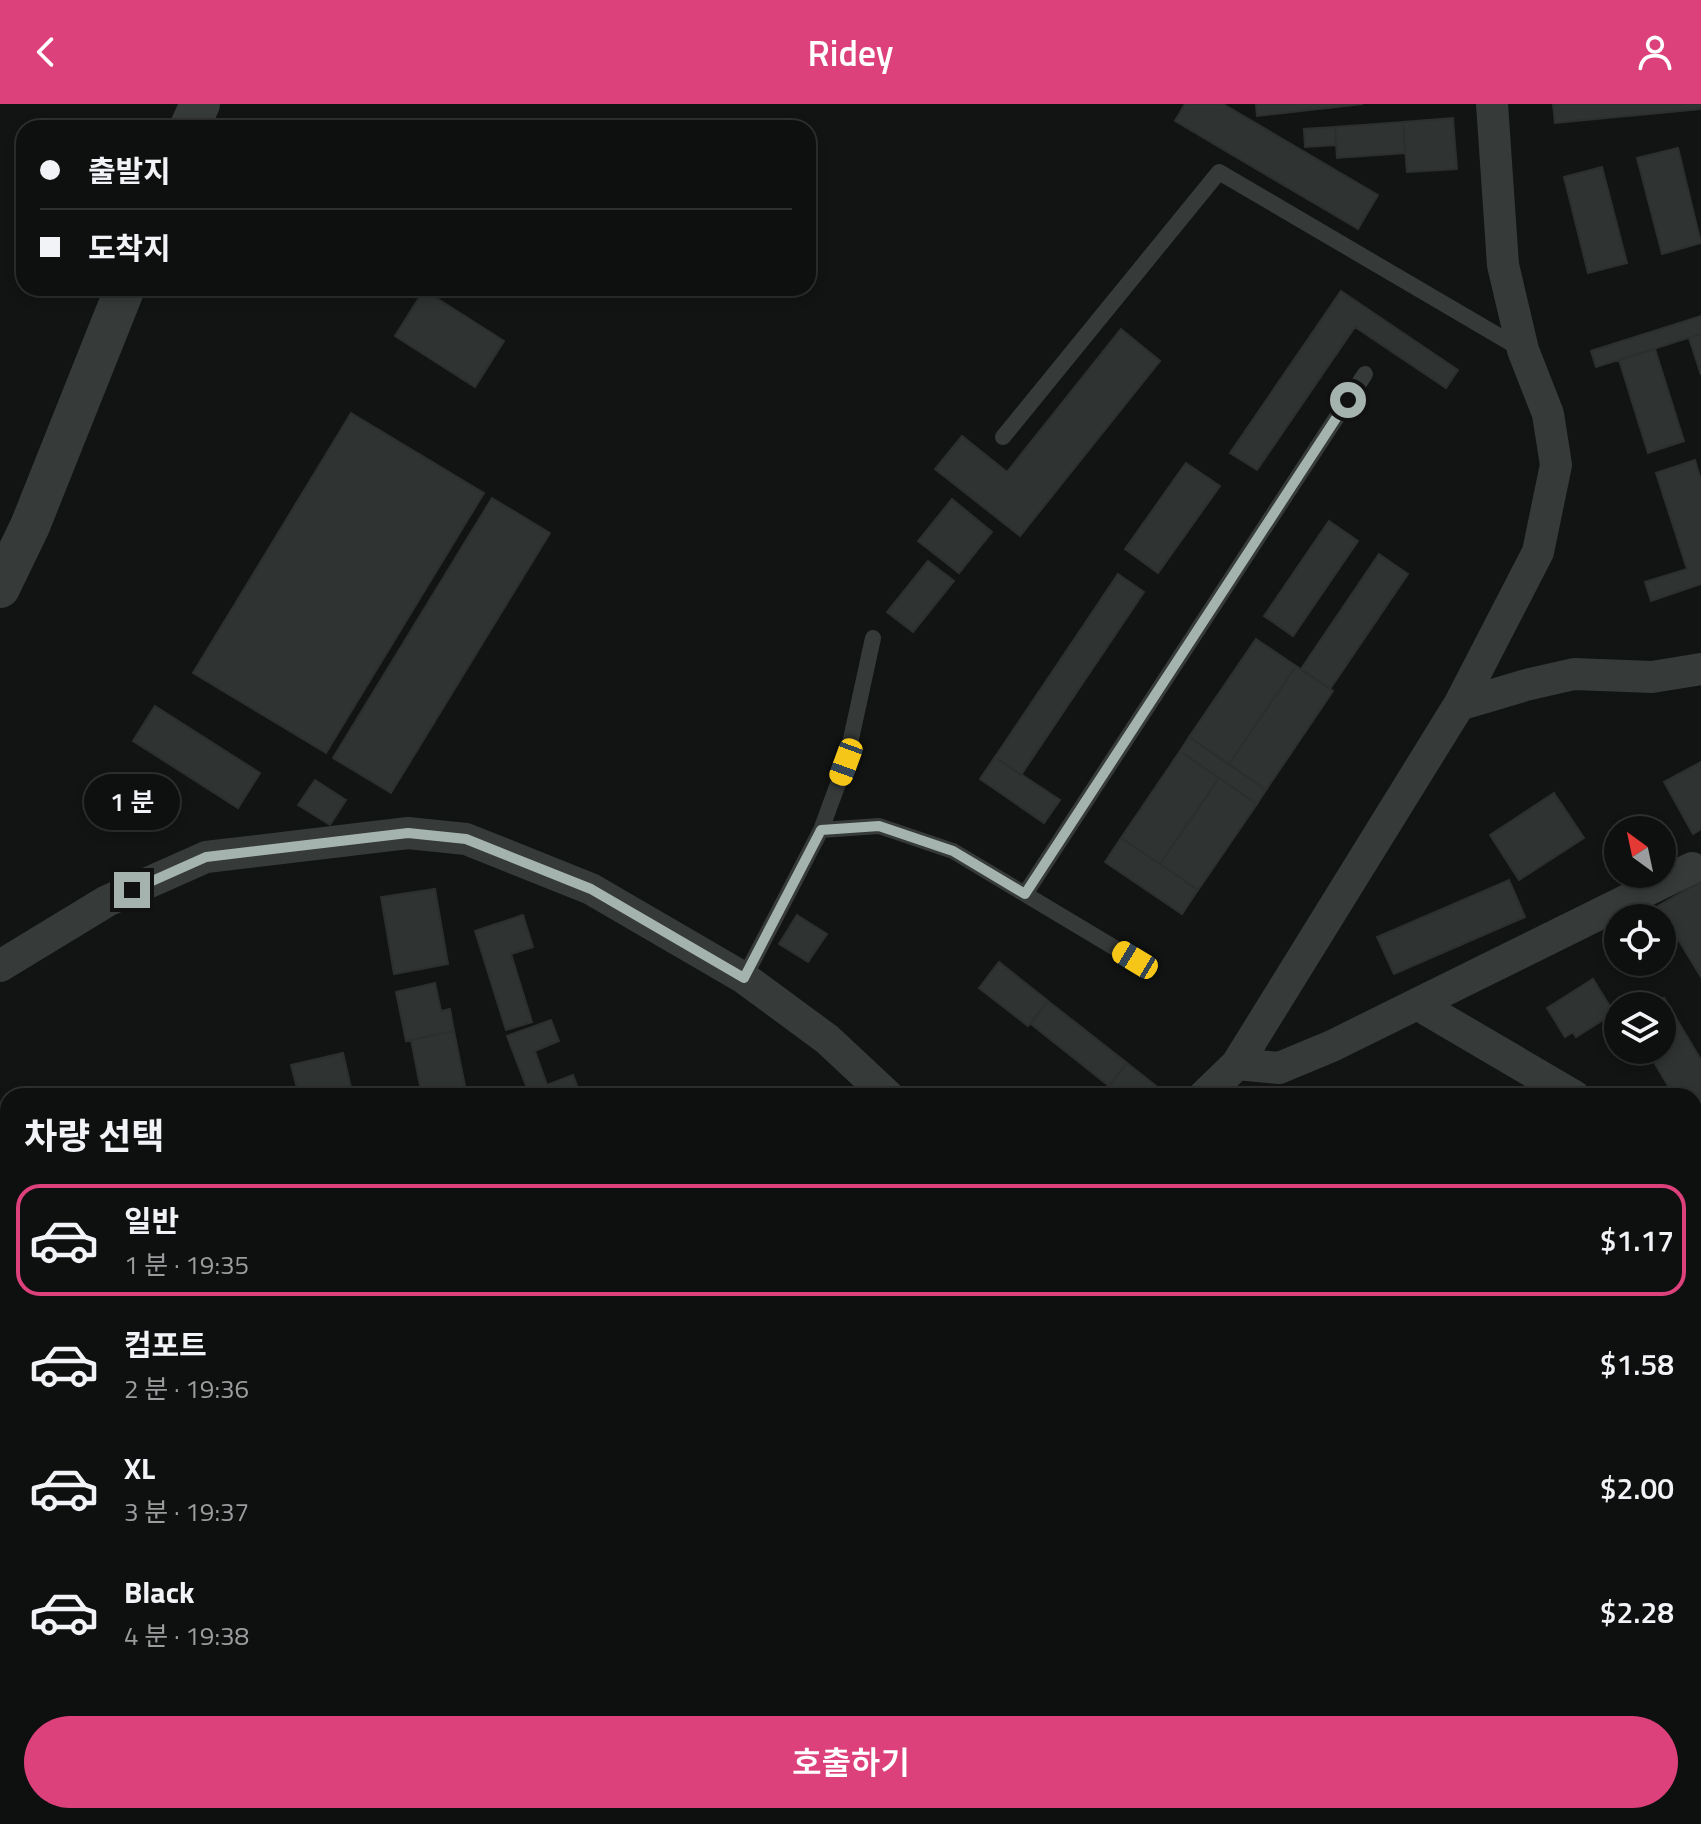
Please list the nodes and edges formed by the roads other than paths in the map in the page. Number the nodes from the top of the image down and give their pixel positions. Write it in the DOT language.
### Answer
graph roads {
  1 [pos="1492,104"];
  2 [pos="122,296"];
  3 [pos="1523,350"];
  4 [pos="1365,374"];
  5 [pos="1003,437"];
  6 [pos="0,588"];
  7 [pos="873,638"];
  8 [pos="1701,669"];
  9 [pos="1459,705"];
  10 [pos="821,830"];
  11 [pos="1692,868"];
  12 [pos="1025,894"];
  13 [pos="1135,960"];
  14 [pos="0,966"];
  15 [pos="744,978"];
  16 [pos="1417,1004"];
  17 [pos="1237,1064"];
  18 [pos="879,1088"];
  19 [pos="1212,1088"];
  20 [pos="1560,1088"];
  1 -- 3 [label="street"];
  2 -- 6 [label="street"];
  3 -- 5 [label="lane"];
  3 -- 9 [label="street"];
  4 -- 12 [label="lane"];
  7 -- 10 [label="lane"];
  8 -- 9 [label="street"];
  9 -- 17 [label="street"];
  10 -- 12 [label="lane"];
  10 -- 15 [label="lane"];
  11 -- 16 [label="street"];
  12 -- 13 [label="lane"];
  14 -- 15 [label="street"];
  15 -- 18 [label="street"];
  16 -- 17 [label="street"];
  16 -- 20 [label="street"];
  17 -- 19 [label="street"];
}
